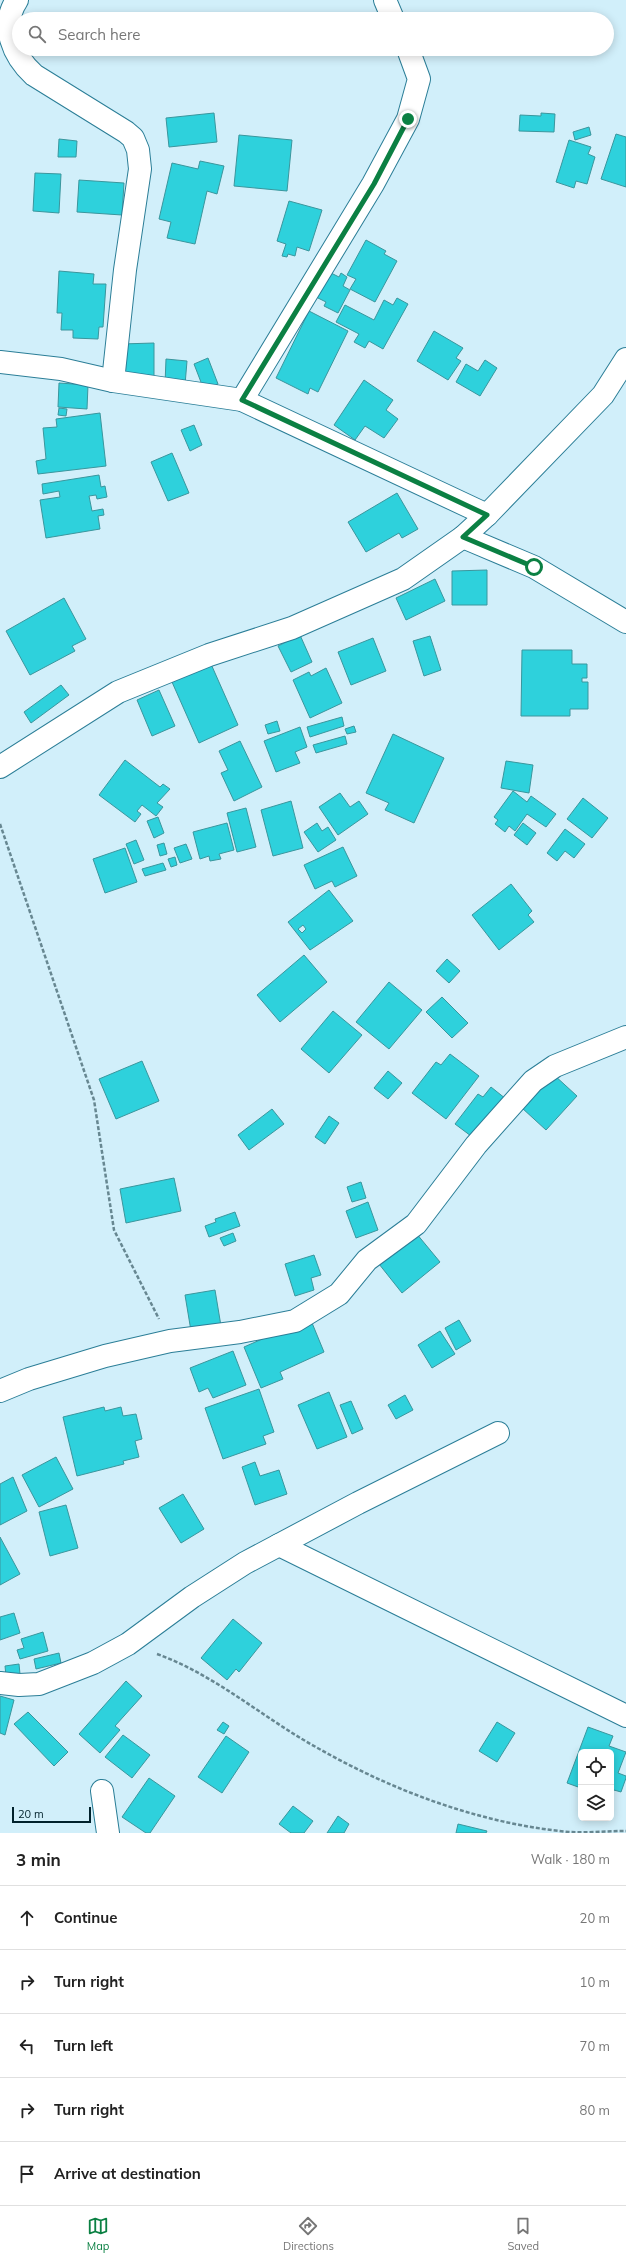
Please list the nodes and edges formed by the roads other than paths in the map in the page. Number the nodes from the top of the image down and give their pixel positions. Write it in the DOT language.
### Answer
graph roads {
  1 [pos="17,0"];
  2 [pos="385,0"];
  3 [pos="390,12"];
  4 [pos="8,49"];
  5 [pos="15,56"];
  6 [pos="411,56"];
  7 [pos="626,359"];
  8 [pos="0,362"];
  9 [pos="113,381"];
  10 [pos="242,400"];
  11 [pos="487,515"];
  12 [pos="463,537"];
  13 [pos="626,622"];
  14 [pos="0,767"];
  15 [pos="626,1037"];
  16 [pos="0,1391"];
  17 [pos="498,1433"];
  18 [pos="279,1545"];
  19 [pos="0,1683"];
  20 [pos="626,1716"];
  21 [pos="102,1791"];
  22 [pos="108,1833"];
  1 -- 4 [label="street"];
  2 -- 3 [label="street"];
  5 -- 9 [label="street"];
  6 -- 10 [label="street"];
  7 -- 11 [label="street"];
  8 -- 9 [label="street"];
  9 -- 10 [label="street"];
  10 -- 11 [label="street"];
  11 -- 12 [label="street"];
  12 -- 13 [label="street"];
  12 -- 14 [label="street"];
  15 -- 16 [label="street"];
  17 -- 18 [label="street"];
  18 -- 19 [label="street"];
  18 -- 20 [label="street"];
  21 -- 22 [label="street"];
}
